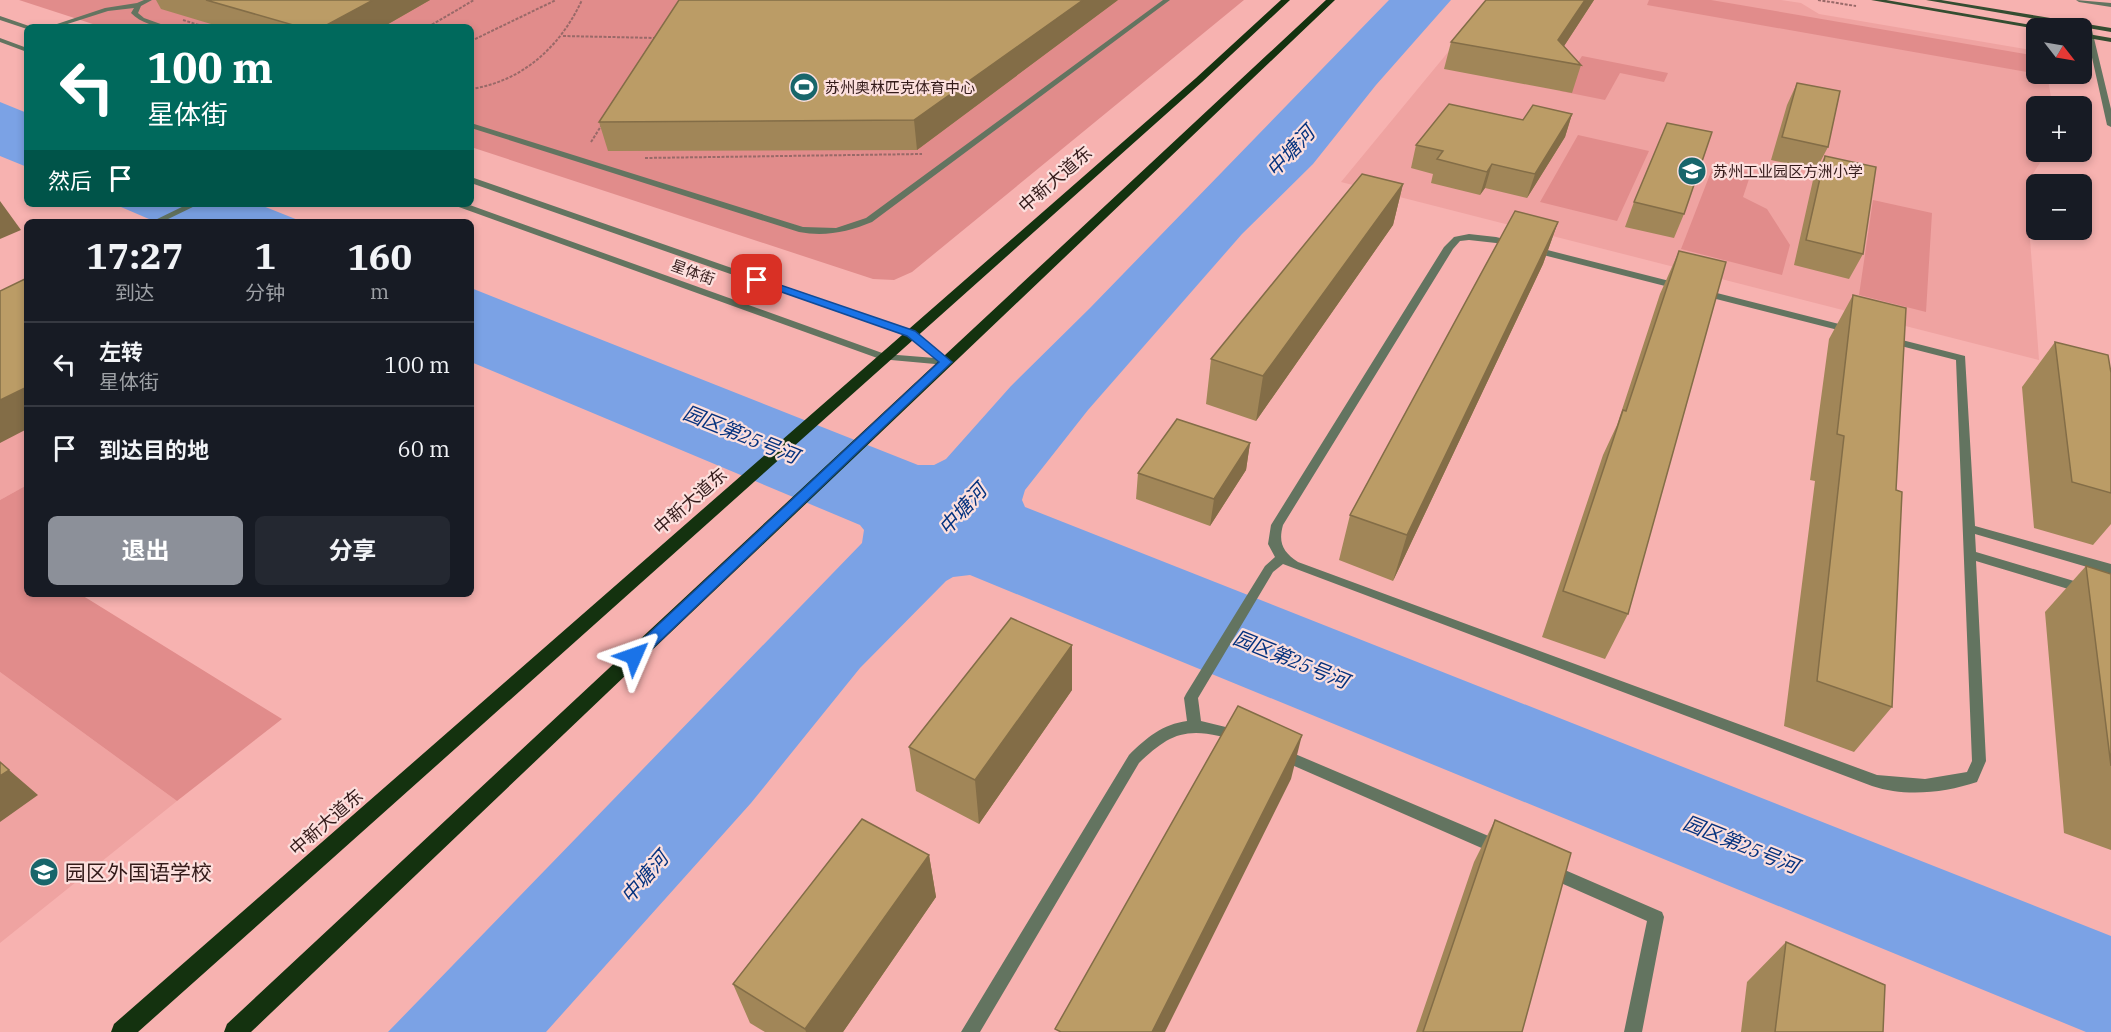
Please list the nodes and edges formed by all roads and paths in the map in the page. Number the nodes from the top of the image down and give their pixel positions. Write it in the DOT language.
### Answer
graph roads {
  1 [pos="149,0"];
  2 [pos="474,0"];
  3 [pos="556,0"];
  4 [pos="582,0"];
  5 [pos="1167,0"];
  6 [pos="1286,0"];
  7 [pos="1331,0"];
  8 [pos="1874,0"];
  9 [pos="1929,0"];
  10 [pos="2079,0"];
  11 [pos="139,5"];
  12 [pos="2111,5"];
  13 [pos="0,18"];
  14 [pos="2039,18"];
  15 [pos="60,24"];
  16 [pos="157,24"];
  17 [pos="433,24"];
  18 [pos="2026,25"];
  19 [pos="24,26"];
  20 [pos="2092,27"];
  21 [pos="2111,30"];
  22 [pos="562,36"];
  23 [pos="2092,36"];
  24 [pos="0,40"];
  25 [pos="474,40"];
  26 [pos="2111,40"];
  27 [pos="653,48"];
  28 [pos="24,49"];
  29 [pos="2092,57"];
  30 [pos="474,89"];
  31 [pos="607,118"];
  32 [pos="2111,125"];
  33 [pos="474,126"];
  34 [pos="587,148"];
  35 [pos="924,154"];
  36 [pos="637,158"];
  37 [pos="474,181"];
  38 [pos="188,207"];
  39 [pos="467,207"];
  40 [pos="162,219"];
  41 [pos="911,334"];
  42 [pos="884,357"];
  43 [pos="946,362"];
  44 [pos="1968,528"];
  45 [pos="1970,555"];
  46 [pos="1282,559"];
  47 [pos="2111,569"];
  48 [pos="2111,597"];
  49 [pos="1195,725"];
  50 [pos="1248,740"];
  51 [pos="1269,749"];
  52 [pos="1516,856"];
  53 [pos="1538,865"];
  54 [pos="122,1032"];
  55 [pos="235,1032"];
  56 [pos="970,1032"];
  57 [pos="1633,1032"];
  1 -- 11 [label="street"];
  2 -- 17 [label="path"];
  3 -- 25 [label="path"];
  4 -- 22 [label="path"];
  5 -- 33 [label="street"];
  6 -- 41 [label="main road, 中新大道东"];
  7 -- 43 [label="main road"];
  8 -- 18 [label="main road"];
  9 -- 14 [label="main road"];
  10 -- 12 [label="street"];
  11 -- 15 [label="street"];
  11 -- 16 [label="street"];
  13 -- 19 [label="street"];
  20 -- 21 [label="main road"];
  22 -- 27 [label="path"];
  22 -- 30 [label="path"];
  23 -- 26 [label="main road"];
  24 -- 28 [label="street"];
  29 -- 32 [label="street"];
  31 -- 34 [label="path"];
  35 -- 36 [label="path"];
  37 -- 41 [label="street, 星体街"];
  38 -- 40 [label="street"];
  39 -- 42 [label="street, 星体街"];
  41 -- 42 [label="main road, 中新大道东"];
  41 -- 43 [label="street, 星体街"];
  42 -- 43 [label="street, 星体街"];
  42 -- 54 [label="main road, 中新大道东"];
  43 -- 55 [label="main road"];
  44 -- 45 [label="street"];
  44 -- 46 [label="street"];
  44 -- 47 [label="street"];
  45 -- 46 [label="street"];
  45 -- 48 [label="street"];
  46 -- 49 [label="street"];
  49 -- 50 [label="street"];
  49 -- 56 [label="street"];
  51 -- 52 [label="street"];
  53 -- 57 [label="street"];
}
